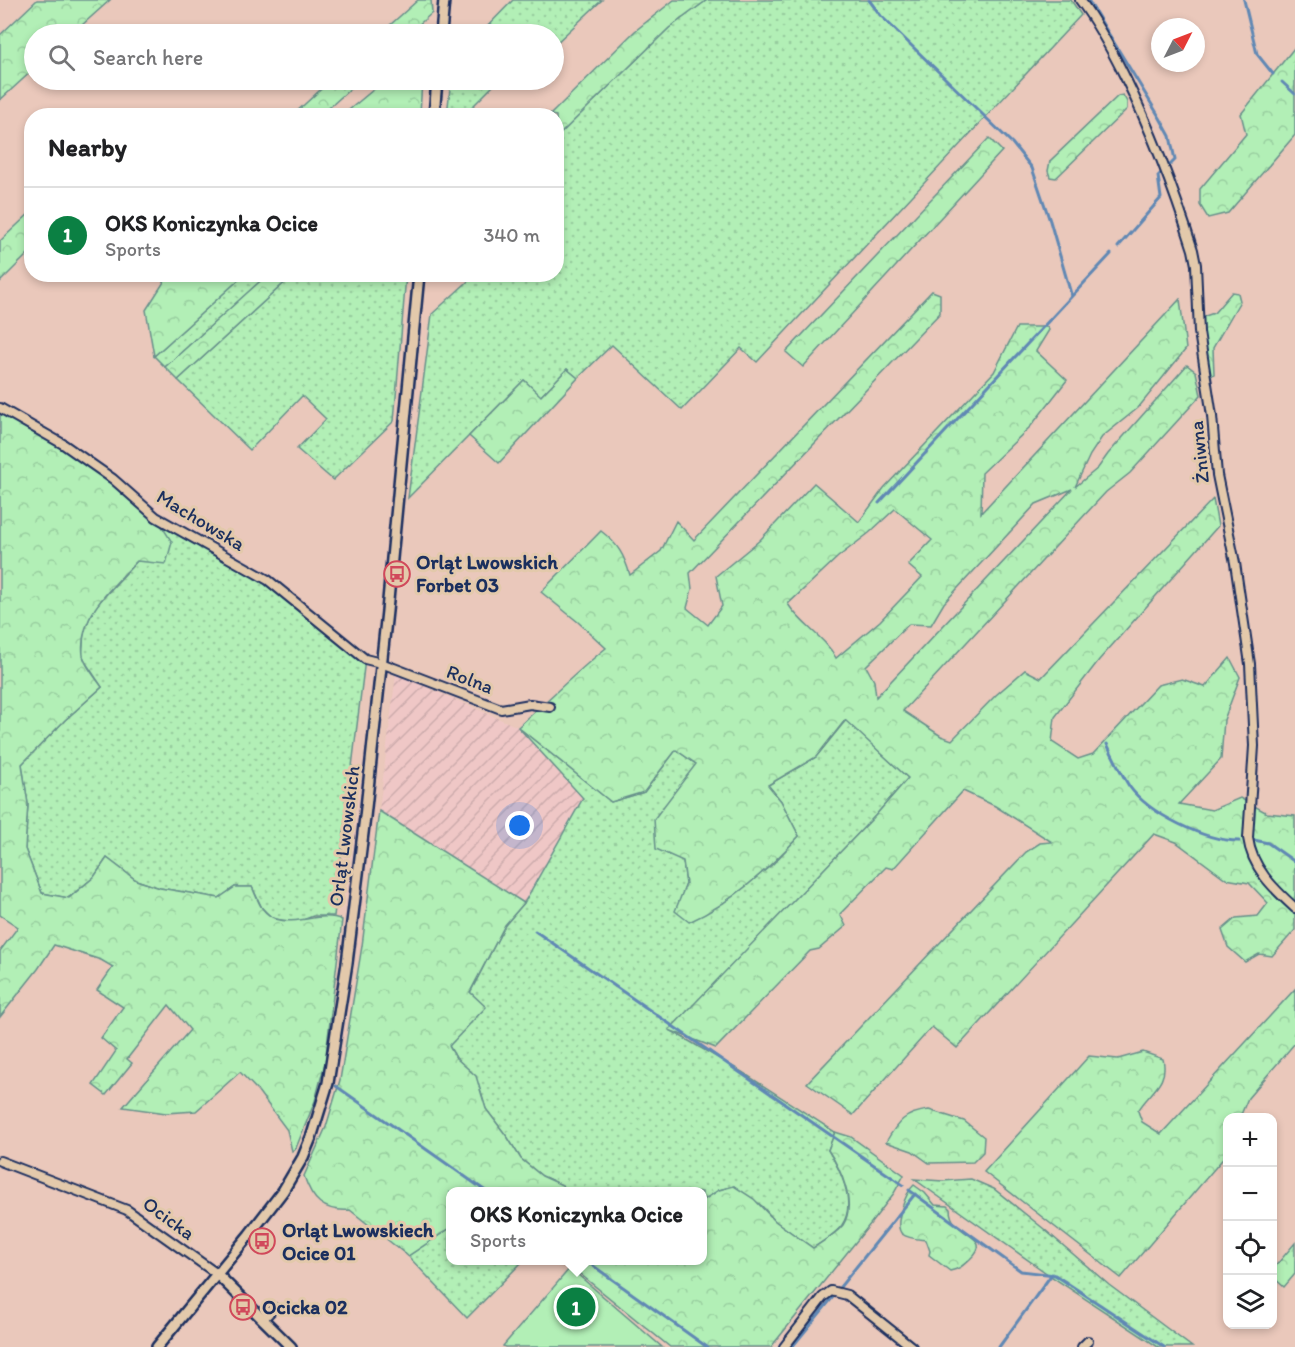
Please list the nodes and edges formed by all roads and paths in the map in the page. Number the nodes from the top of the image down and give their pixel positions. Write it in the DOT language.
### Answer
graph roads {
  1 [pos="444,0"];
  2 [pos="1080,0"];
  3 [pos="442,24"];
  4 [pos="436,90"];
  5 [pos="435,108"];
  6 [pos="417,282"];
  7 [pos="0,408"];
  8 [pos="381,663"];
  9 [pos="550,707"];
  10 [pos="1295,908"];
  11 [pos="0,1161"];
  12 [pos="217,1274"];
  13 [pos="274,1308"];
  14 [pos="263,1319"];
  15 [pos="157,1347"];
  16 [pos="291,1347"];
  17 [pos="784,1347"];
  18 [pos="912,1347"];
  1 -- 3 [label="street"];
  2 -- 10 [label="street, Żniwna"];
  4 -- 5 [label="street"];
  6 -- 8 [label="street, Orląt Lwowskich"];
  7 -- 8 [label="street, Machowska"];
  8 -- 9 [label="street, Rolna"];
  8 -- 12 [label="street, Orląt Lwowskich"];
  11 -- 12 [label="street, Ocicka"];
  12 -- 14 [label="street, Ocicka"];
  12 -- 15 [label="street, Orląt Lwowskich"];
  13 -- 14 [label="street"];
  14 -- 16 [label="street, Ocicka"];
  17 -- 18 [label="street"];
}
